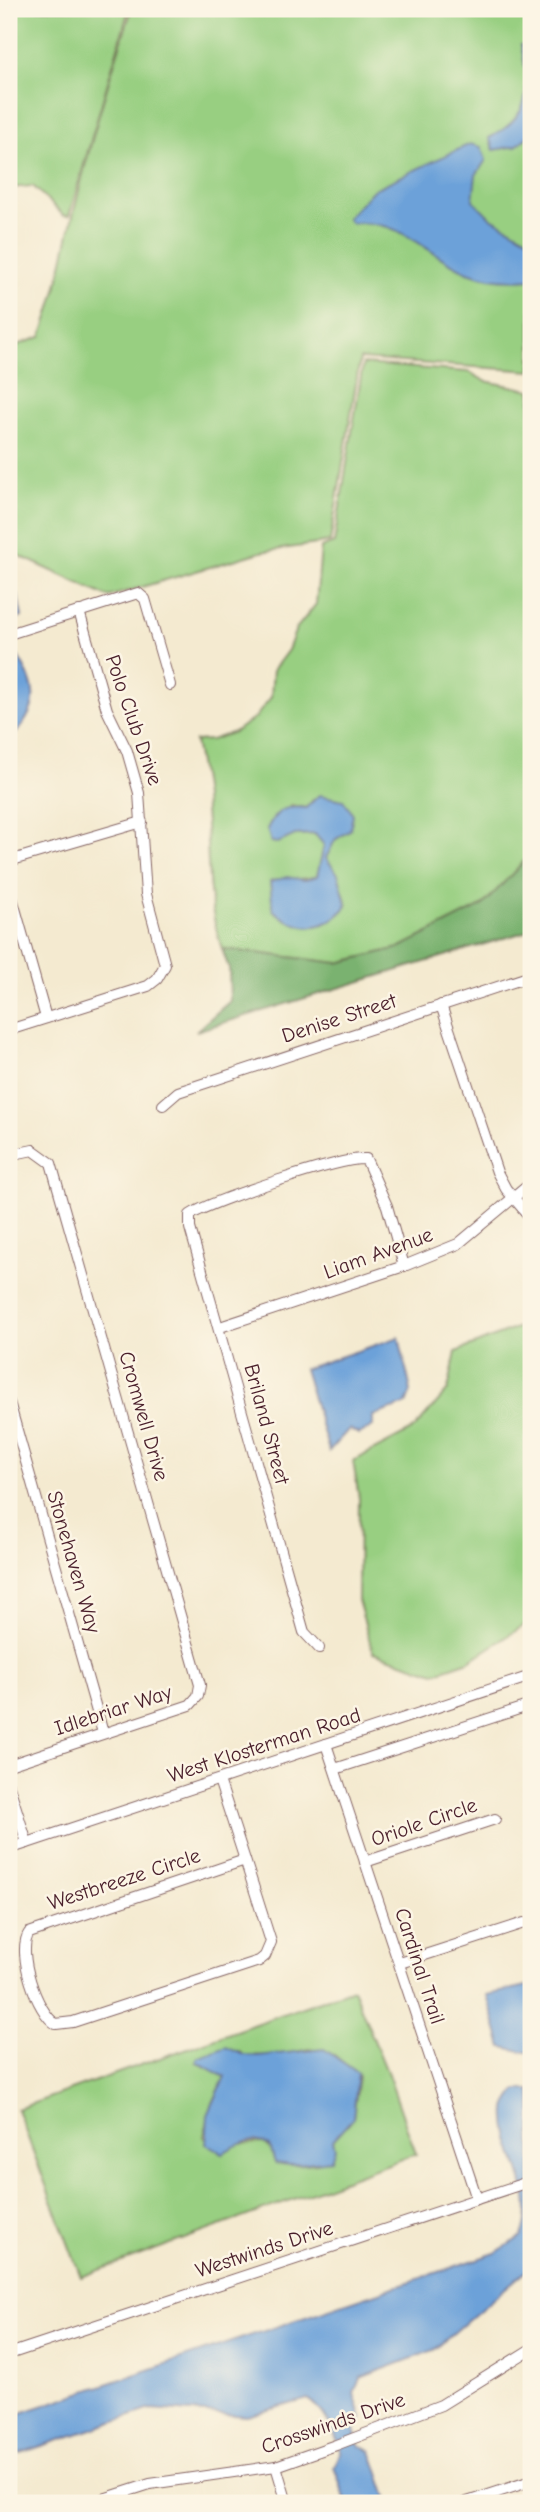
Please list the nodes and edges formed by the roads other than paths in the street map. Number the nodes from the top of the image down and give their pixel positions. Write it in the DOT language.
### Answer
graph roads {
  1 [pos="79,611"];
  2 [pos="9,634"];
  3 [pos="170,685"];
  4 [pos="142,822"];
  5 [pos="9,861"];
  6 [pos="9,887"];
  7 [pos="531,976"];
  8 [pos="441,1005"];
  9 [pos="46,1018"];
  10 [pos="9,1030"];
  11 [pos="163,1105"];
  12 [pos="9,1155"];
  13 [pos="531,1184"];
  14 [pos="514,1198"];
  15 [pos="531,1218"];
  16 [pos="404,1266"];
  17 [pos="220,1327"];
  18 [pos="9,1402"];
  19 [pos="319,1648"];
  20 [pos="531,1676"];
  21 [pos="531,1704"];
  22 [pos="190,1705"];
  23 [pos="103,1733"];
  24 [pos="327,1744"];
  25 [pos="9,1765"];
  26 [pos="335,1769"];
  27 [pos="219,1780"];
  28 [pos="9,1786"];
  29 [pos="495,1819"];
  30 [pos="27,1843"];
  31 [pos="9,1849"];
  32 [pos="245,1860"];
  33 [pos="365,1862"];
  34 [pos="524,1923"];
  35 [pos="400,1963"];
  36 [pos="526,2183"];
  37 [pos="477,2199"];
  38 [pos="528,2353"];
  39 [pos="9,2354"];
  40 [pos="276,2466"];
  41 [pos="531,2481"];
  42 [pos="91,2503"];
  43 [pos="287,2503"];
  44 [pos="464,2503"];
  1 -- 2 [label="street"];
  1 -- 3 [label="street"];
  1 -- 4 [label="street, Polo Club Drive"];
  4 -- 5 [label="street"];
  4 -- 9 [label="street, Polo Club Drive"];
  6 -- 9 [label="street"];
  7 -- 8 [label="street, Denise Street"];
  8 -- 11 [label="street, Denise Street"];
  8 -- 14 [label="street"];
  9 -- 10 [label="street"];
  12 -- 22 [label="street, Cromwell Drive"];
  13 -- 14 [label="street, Liam Avenue"];
  14 -- 15 [label="street"];
  14 -- 16 [label="street, Liam Avenue"];
  16 -- 17 [label="street, Liam Avenue"];
  16 -- 17 [label="street, Briland Street"];
  17 -- 19 [label="street, Briland Street"];
  18 -- 23 [label="street, Stonehaven Way"];
  20 -- 24 [label="street, West Klosterman Road"];
  21 -- 26 [label="street"];
  22 -- 23 [label="street, Idlebriar Way"];
  23 -- 25 [label="street, Idlebriar Way"];
  24 -- 26 [label="street, Cardinal Trail"];
  24 -- 27 [label="street, West Klosterman Road"];
  26 -- 33 [label="street, Cardinal Trail"];
  27 -- 30 [label="street, West Klosterman Road"];
  27 -- 32 [label="street"];
  28 -- 30 [label="street"];
  29 -- 33 [label="street, Oriole Circle"];
  30 -- 31 [label="street, West Klosterman Road"];
  32 -- 32 [label="street, Westbreeze Circle"];
  33 -- 35 [label="street, Cardinal Trail"];
  34 -- 35 [label="street"];
  35 -- 37 [label="street, Cardinal Trail"];
  36 -- 37 [label="street, Westwinds Drive"];
  37 -- 39 [label="street, Westwinds Drive"];
  38 -- 40 [label="street, Crosswinds Drive"];
  40 -- 42 [label="street, Crosswinds Drive"];
  40 -- 43 [label="street"];
  41 -- 44 [label="street"];
}
